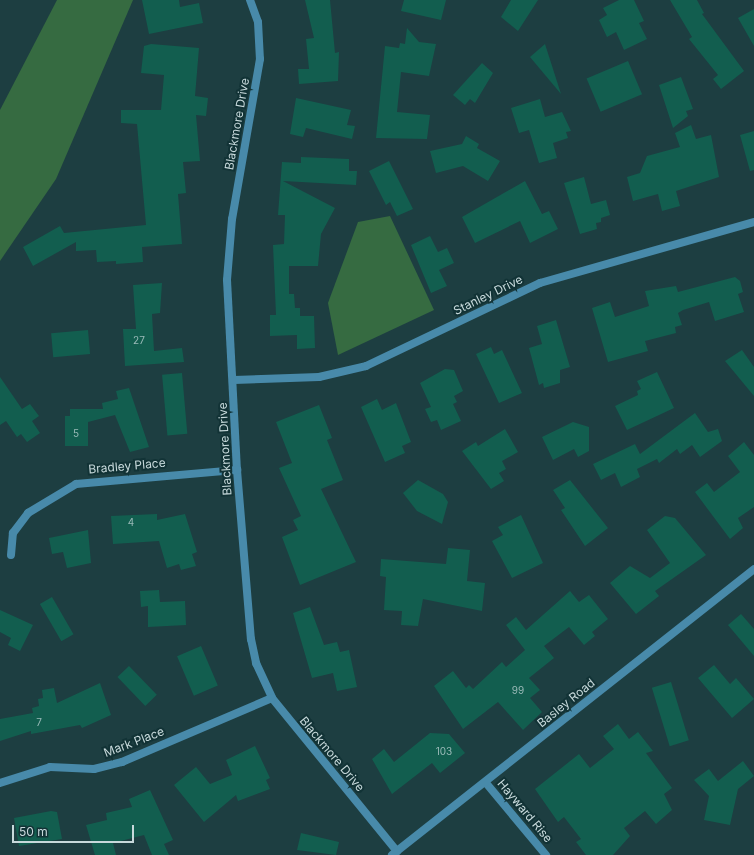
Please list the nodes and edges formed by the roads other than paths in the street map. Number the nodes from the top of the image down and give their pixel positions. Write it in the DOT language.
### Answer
graph roads {
  1 [pos="250,0"];
  2 [pos="754,222"];
  3 [pos="234,380"];
  4 [pos="237,470"];
  5 [pos="11,555"];
  6 [pos="754,569"];
  7 [pos="272,698"];
  8 [pos="0,783"];
  9 [pos="486,783"];
  10 [pos="395,853"];
  11 [pos="546,855"];
  1 -- 3 [label="street, Blackmore Drive"];
  2 -- 3 [label="street, Stanley Drive"];
  3 -- 4 [label="street, Blackmore Drive"];
  4 -- 5 [label="street, Bradley Place"];
  4 -- 7 [label="street, Blackmore Drive"];
  6 -- 9 [label="street, Basley Road"];
  7 -- 8 [label="street, Mark Place"];
  7 -- 10 [label="street, Blackmore Drive"];
  9 -- 10 [label="street, Basley Road"];
  9 -- 11 [label="street, Hayward Rise"];
}
